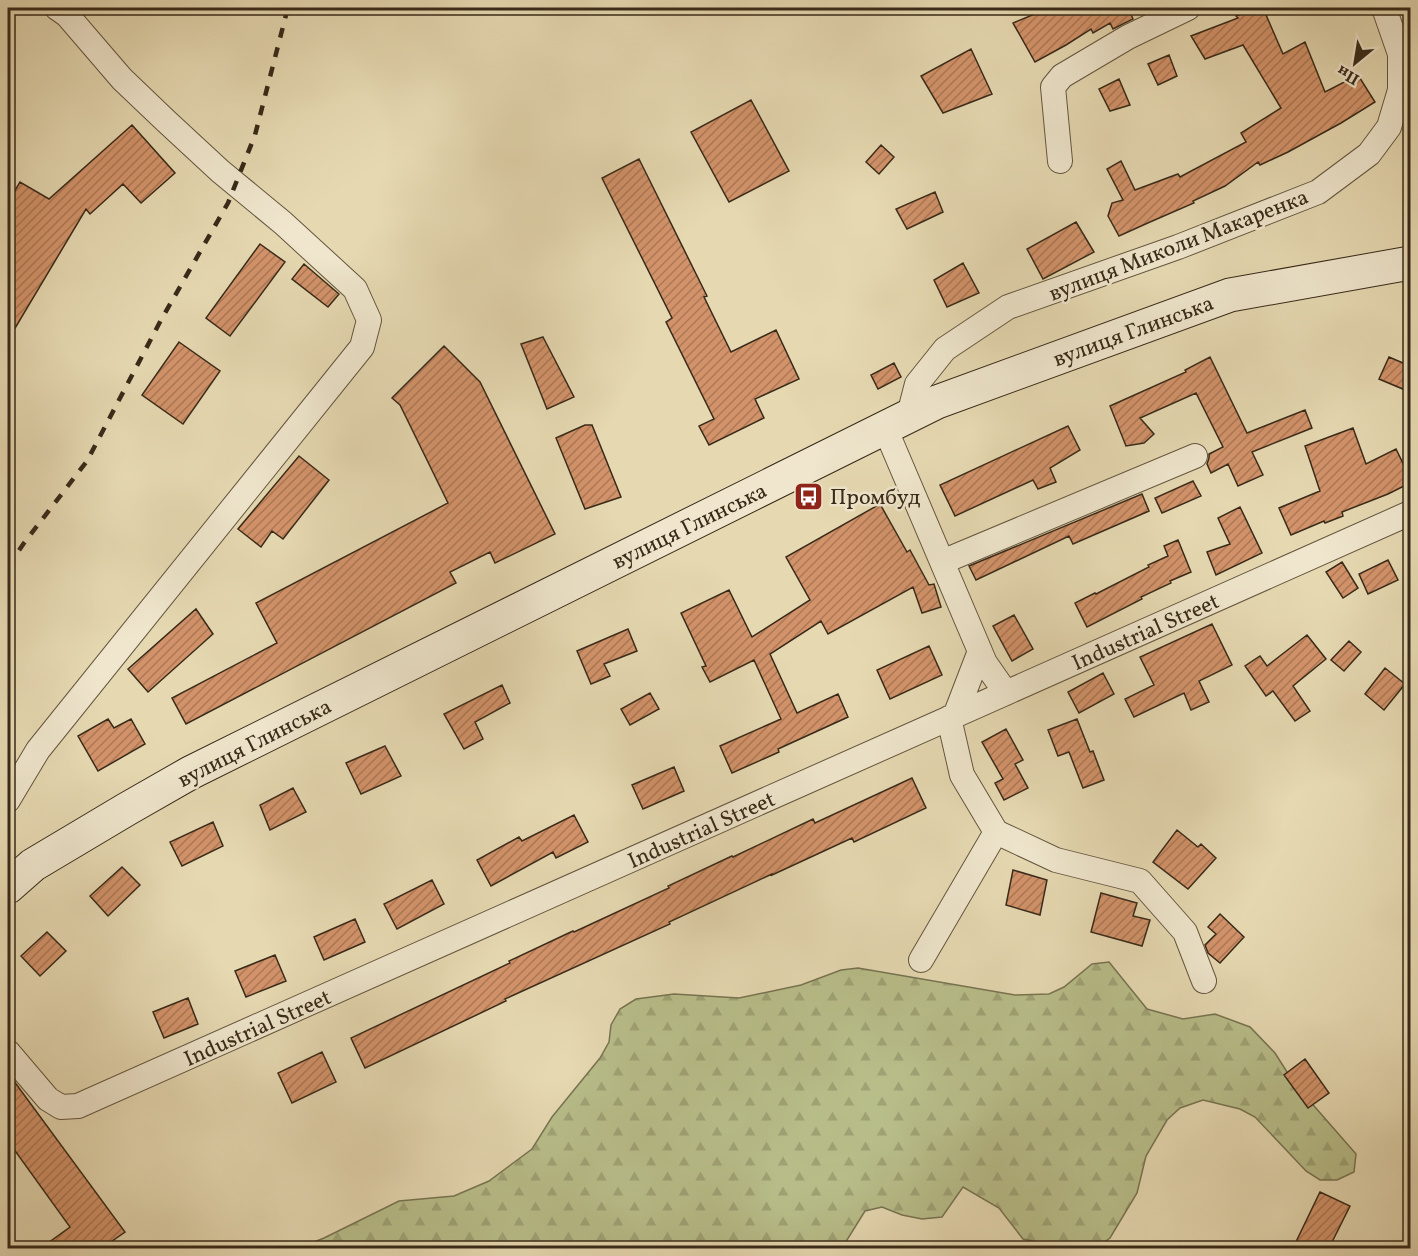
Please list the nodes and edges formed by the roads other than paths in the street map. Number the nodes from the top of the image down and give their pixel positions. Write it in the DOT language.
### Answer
graph roads {
  1 [pos="57,8"];
  2 [pos="1188,8"];
  3 [pos="1384,8"];
  4 [pos="1405,80"];
  5 [pos="1060,161"];
  6 [pos="1410,263"];
  7 [pos="897,421"];
  8 [pos="1195,456"];
  9 [pos="1410,513"];
  10 [pos="942,561"];
  11 [pos="980,651"];
  12 [pos="1006,693"];
  13 [pos="952,717"];
  14 [pos="8,800"];
  15 [pos="996,832"];
  16 [pos="8,887"];
  17 [pos="921,960"];
  18 [pos="1204,981"];
  19 [pos="8,1052"];
  1 -- 14 [label="street"];
  2 -- 5 [label="street"];
  3 -- 4 [label="street, вулиця Миколи Макаренка"];
  4 -- 7 [label="street, вулиця Миколи Макаренка"];
  6 -- 7 [label="main road, вулиця Глинська"];
  7 -- 10 [label="street"];
  7 -- 16 [label="main road, вулиця Глинська"];
  8 -- 10 [label="street"];
  9 -- 12 [label="street, Industrial Street"];
  10 -- 11 [label="street"];
  11 -- 12 [label="street"];
  11 -- 13 [label="street"];
  12 -- 13 [label="street, Industrial Street"];
  13 -- 15 [label="street"];
  13 -- 19 [label="street, Industrial Street"];
  15 -- 17 [label="street"];
  15 -- 18 [label="street"];
}
